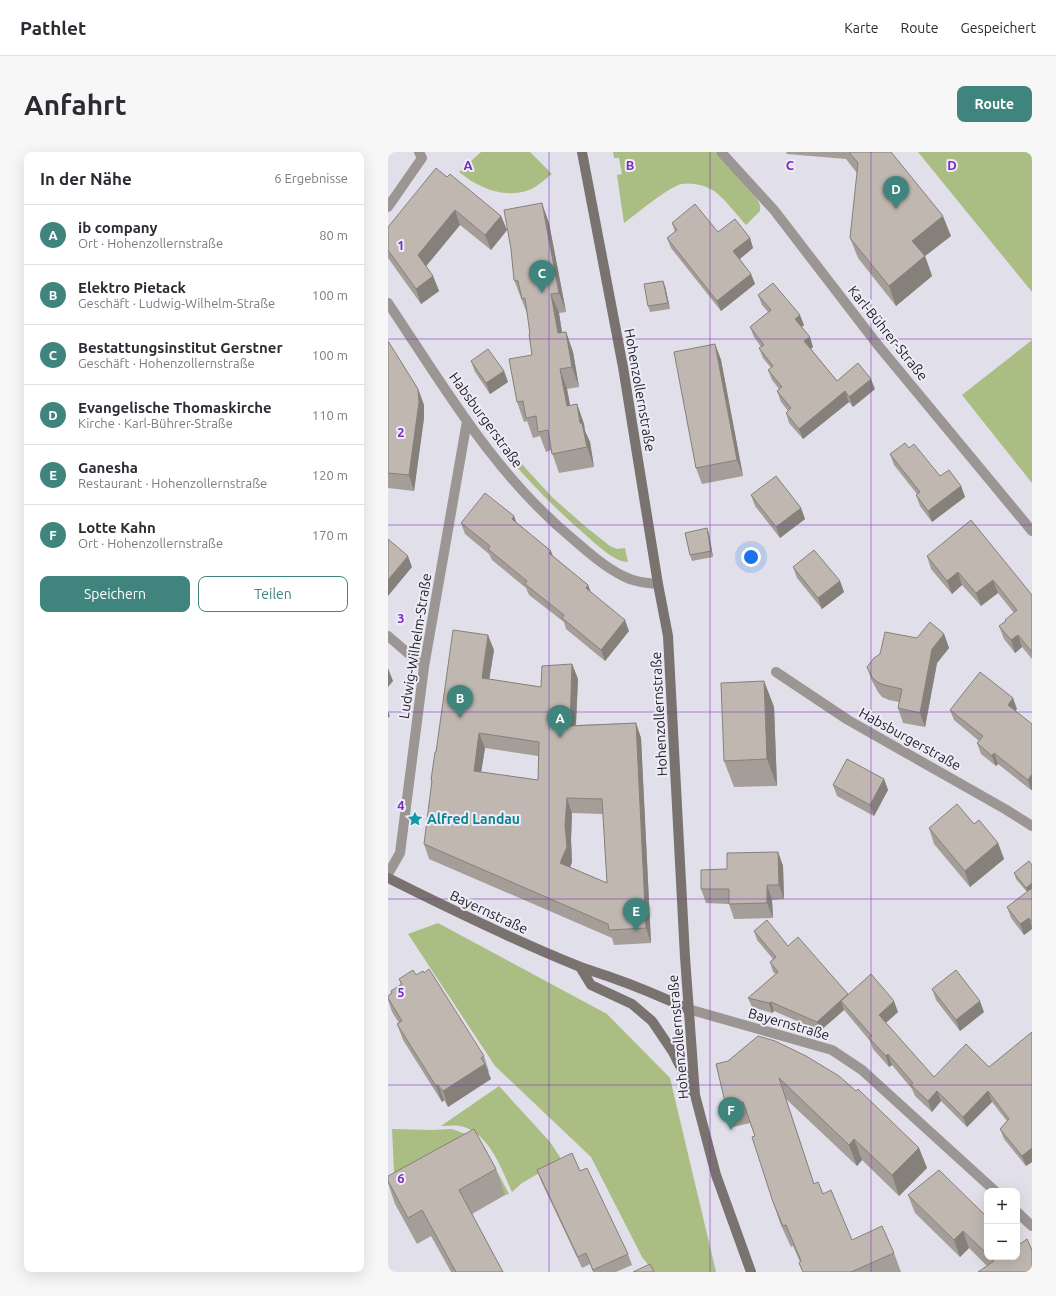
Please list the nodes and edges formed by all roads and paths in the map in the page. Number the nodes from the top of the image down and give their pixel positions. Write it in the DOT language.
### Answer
graph roads {
  1 [pos="582,152"];
  2 [pos="721,152"];
  3 [pos="421,155"];
  4 [pos="388,207"];
  5 [pos="388,303"];
  6 [pos="467,421"];
  7 [pos="1032,531"];
  8 [pos="658,584"];
  9 [pos="388,636"];
  10 [pos="424,667"];
  11 [pos="776,672"];
  12 [pos="1032,826"];
  13 [pos="388,874"];
  14 [pos="388,878"];
  15 [pos="580,967"];
  16 [pos="688,1009"];
  17 [pos="695,1095"];
  18 [pos="992,1188"];
  19 [pos="1020,1215"];
  20 [pos="1032,1226"];
  21 [pos="750,1272"];
  1 -- 8 [label="main road, Hohenzollernstraße"];
  2 -- 7 [label="street, Karl-Bührer-Straße"];
  3 -- 4 [label="street"];
  5 -- 6 [label="street, Habsburgerstraße"];
  6 -- 8 [label="street, Habsburgerstraße"];
  6 -- 10 [label="street, Ludwig-Wilhelm-Straße"];
  8 -- 16 [label="main road, Hohenzollernstraße"];
  9 -- 10 [label="street"];
  10 -- 13 [label="street, Ludwig-Wilhelm-Straße"];
  11 -- 12 [label="street, Habsburgerstraße"];
  14 -- 15 [label="main road, Bayernstraße"];
  15 -- 16 [label="main road, Bayernstraße"];
  15 -- 17 [label="main road"];
  16 -- 17 [label="main road, Hohenzollernstraße"];
  16 -- 18 [label="street, Bayernstraße"];
  17 -- 21 [label="main road, Hohenzollernstraße"];
  19 -- 20 [label="street"];
}
